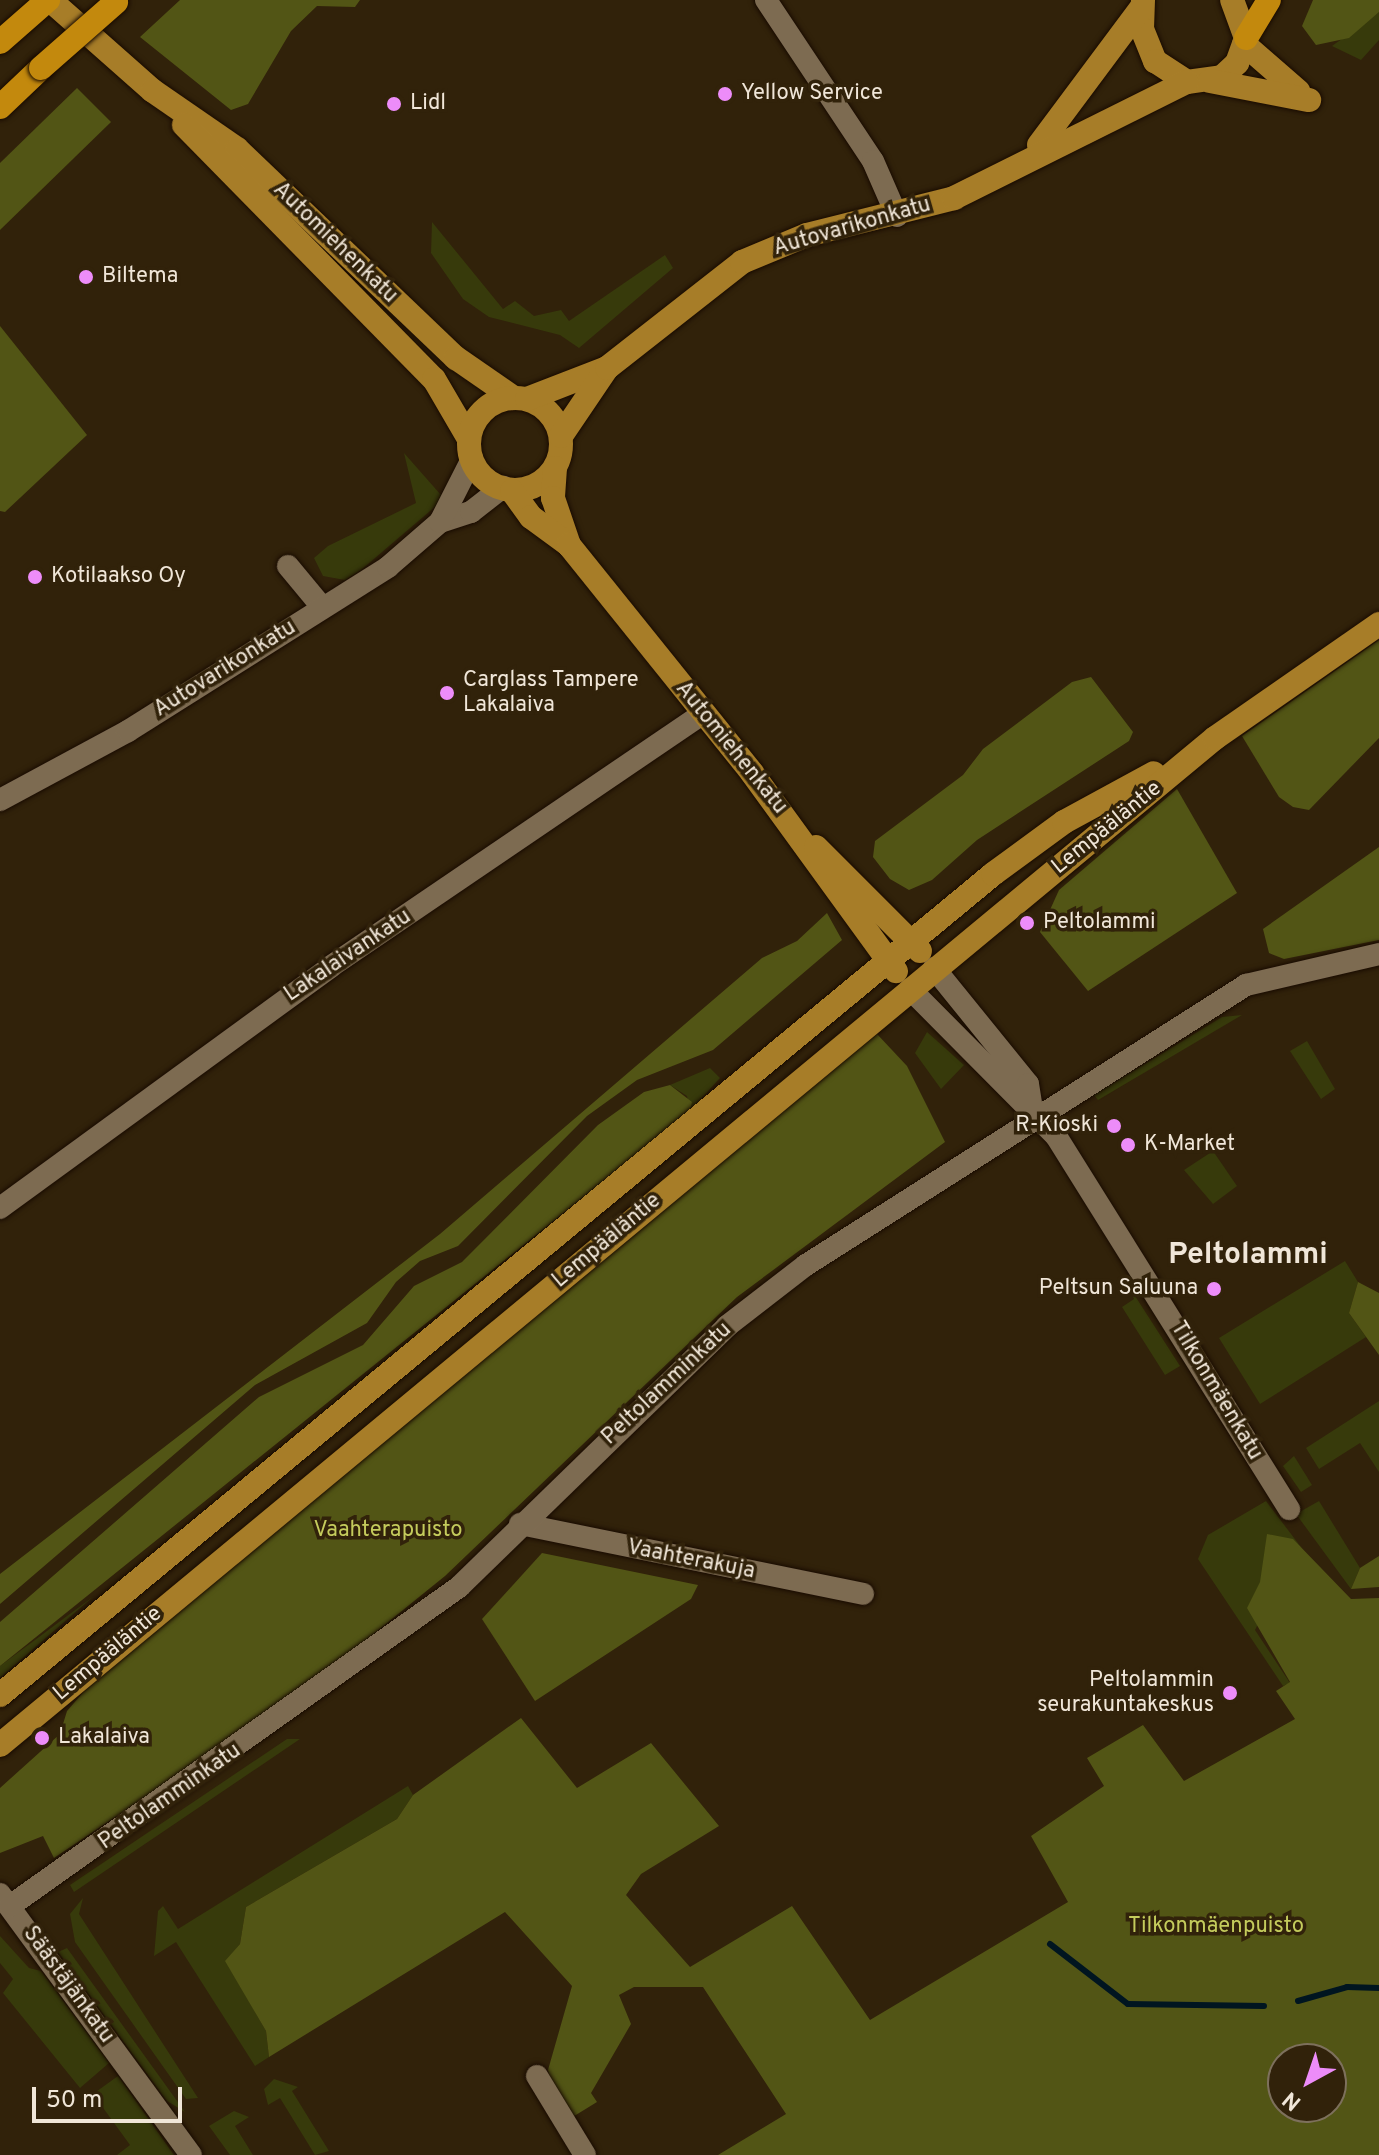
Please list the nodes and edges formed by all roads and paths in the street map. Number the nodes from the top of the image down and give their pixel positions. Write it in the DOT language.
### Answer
graph roads {
  1 [pos="49,0"];
  2 [pos="766,0"];
  3 [pos="1232,0"];
  4 [pos="1269,0"];
  5 [pos="117,1"];
  6 [pos="1142,4"];
  7 [pos="84,30"];
  8 [pos="2,40"];
  9 [pos="1245,41"];
  10 [pos="1199,82"];
  11 [pos="153,91"];
  12 [pos="0,107"];
  13 [pos="1030,156"];
  14 [pos="897,216"];
  15 [pos="607,368"];
  16 [pos="520,398"];
  17 [pos="561,436"];
  18 [pos="470,449"];
  19 [pos="555,468"];
  20 [pos="508,489"];
  21 [pos="440,522"];
  22 [pos="569,545"];
  23 [pos="288,566"];
  24 [pos="322,607"];
  25 [pos="1379,624"];
  26 [pos="704,713"];
  27 [pos="1215,738"];
  28 [pos="0,800"];
  29 [pos="804,840"];
  30 [pos="912,941"];
  31 [pos="1379,954"];
  32 [pos="888,962"];
  33 [pos="934,968"];
  34 [pos="910,989"];
  35 [pos="1034,1112"];
  36 [pos="0,1208"];
  37 [pos="1289,1509"];
  38 [pos="520,1524"];
  39 [pos="863,1594"];
  40 [pos="0,1695"];
  41 [pos="0,1745"];
  42 [pos="5,1900"];
  43 [pos="537,2076"];
  44 [pos="191,2155"];
  45 [pos="585,2155"];
  1 -- 7 [label="main road, Automiehenkatu"];
  1 -- 8 [label="highway"];
  2 -- 14 [label="street"];
  3 -- 9 [label="main road"];
  4 -- 9 [label="highway"];
  5 -- 7 [label="highway, bridge"];
  6 -- 10 [label="main road"];
  6 -- 13 [label="main road, Autovarikonkatu"];
  7 -- 11 [label="main road, Automiehenkatu"];
  7 -- 12 [label="highway, bridge"];
  9 -- 10 [label="main road, Autovarikonkatu"];
  9 -- 10 [label="main road"];
  10 -- 13 [label="main road, Autovarikonkatu"];
  11 -- 16 [label="main road, Automiehenkatu"];
  11 -- 18 [label="main road, Automiehenkatu"];
  13 -- 14 [label="main road, Autovarikonkatu"];
  14 -- 15 [label="main road, Autovarikonkatu"];
  15 -- 16 [label="main road, Autovarikonkatu"];
  15 -- 17 [label="main road, Autovarikonkatu"];
  16 -- 17 [label="main road"];
  16 -- 18 [label="main road"];
  17 -- 19 [label="main road"];
  18 -- 20 [label="main road"];
  18 -- 21 [label="street, Autovarikonkatu"];
  19 -- 20 [label="main road"];
  19 -- 22 [label="main road, Automiehenkatu"];
  20 -- 21 [label="street, Autovarikonkatu"];
  20 -- 22 [label="main road, Automiehenkatu"];
  21 -- 24 [label="street, Autovarikonkatu"];
  22 -- 26 [label="main road, Automiehenkatu"];
  23 -- 24 [label="street"];
  24 -- 28 [label="street, Autovarikonkatu"];
  25 -- 27 [label="main road, Lempääläntie"];
  26 -- 29 [label="main road, Automiehenkatu"];
  26 -- 36 [label="street, Lakalaivankatu"];
  27 -- 30 [label="main road, Lempääläntie"];
  27 -- 33 [label="main road, Lempääläntie"];
  29 -- 30 [label="main road, Automiehenkatu"];
  29 -- 32 [label="main road, Automiehenkatu"];
  30 -- 32 [label="main road, Lempääläntie"];
  30 -- 33 [label="main road, Automiehenkatu"];
  31 -- 35 [label="street, Peltolamminkatu"];
  32 -- 34 [label="main road, Tilkonmäenkatu"];
  32 -- 40 [label="main road, Lempääläntie"];
  33 -- 34 [label="main road, Lempääläntie"];
  33 -- 35 [label="street, Tilkonmäenkatu"];
  34 -- 35 [label="street, Tilkonmäenkatu"];
  34 -- 41 [label="main road, Lempääläntie"];
  35 -- 37 [label="street, Tilkonmäenkatu"];
  35 -- 38 [label="street, Peltolamminkatu"];
  38 -- 39 [label="street, Vaahterakuja"];
  38 -- 42 [label="street, Peltolamminkatu"];
  42 -- 44 [label="street, Säästäjänkatu"];
  43 -- 45 [label="street"];
}
